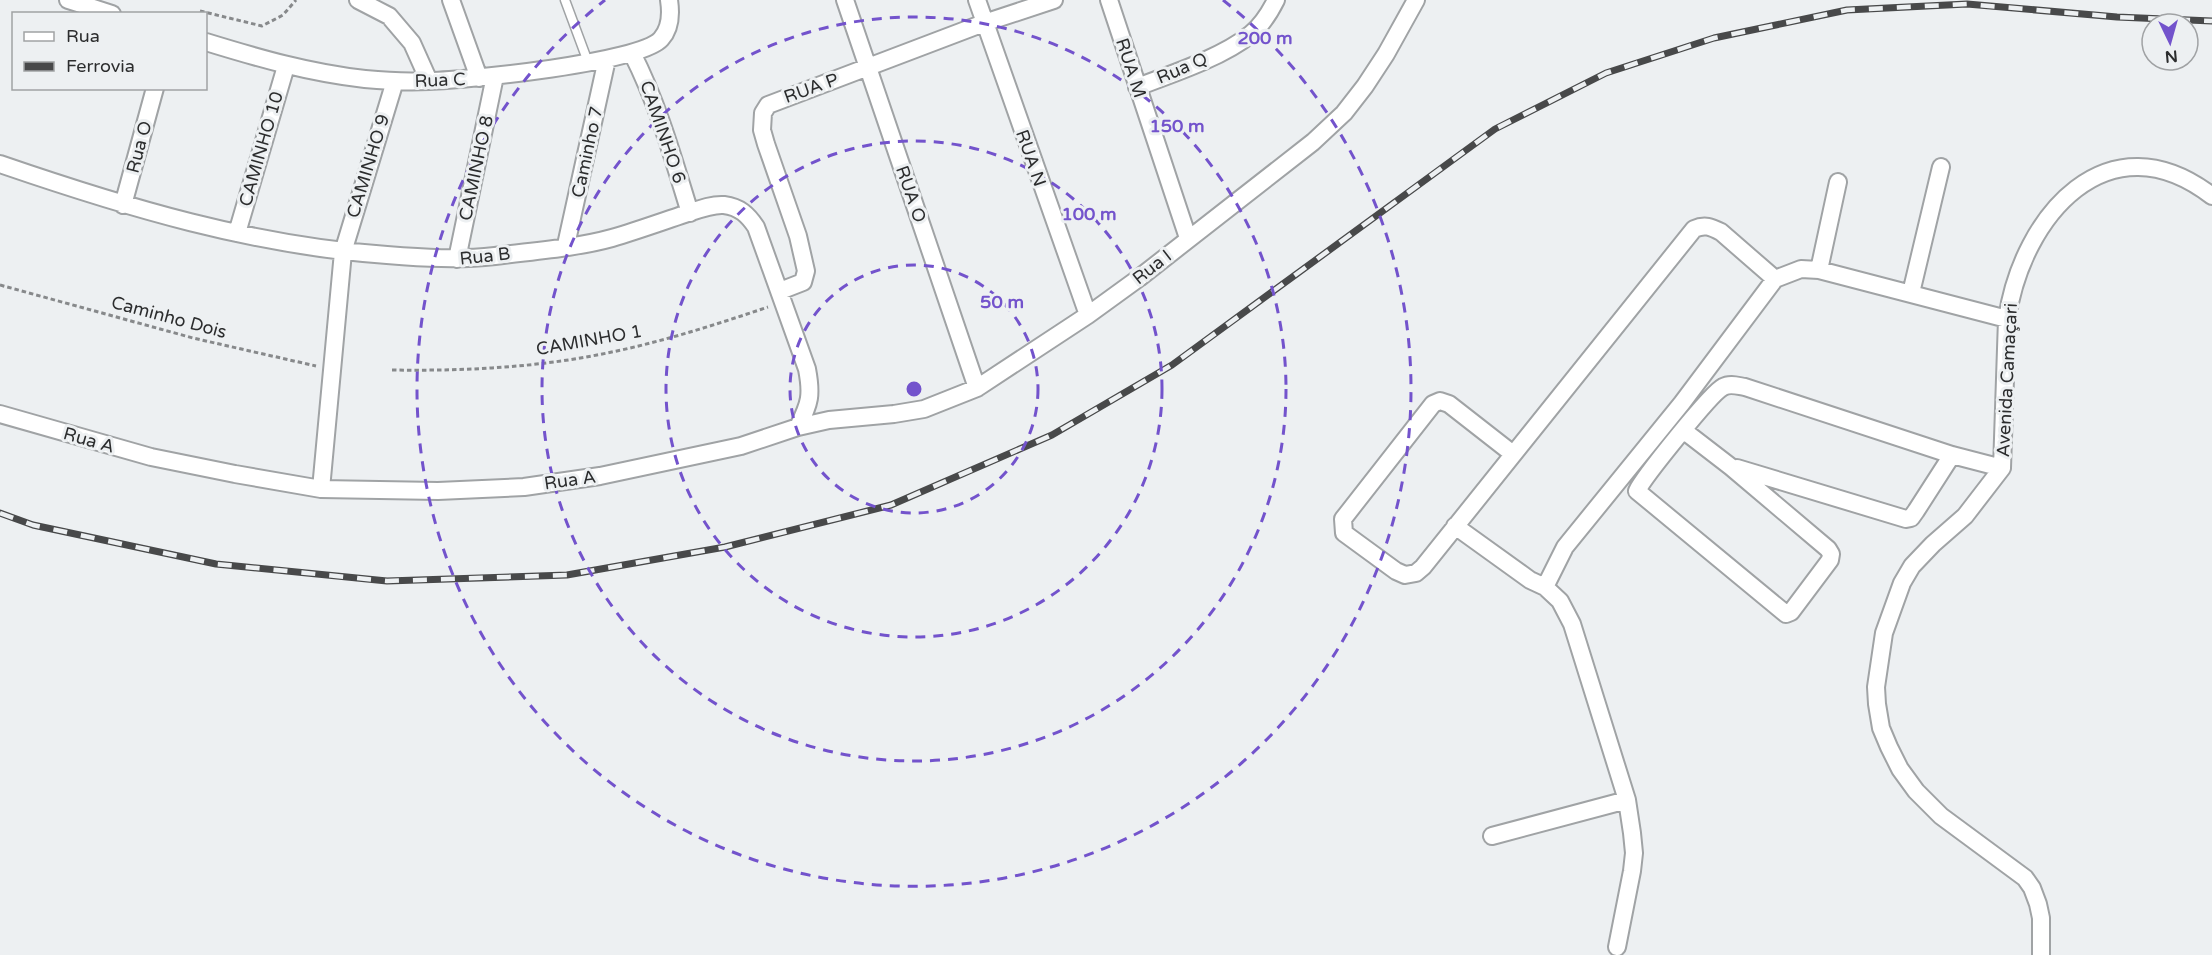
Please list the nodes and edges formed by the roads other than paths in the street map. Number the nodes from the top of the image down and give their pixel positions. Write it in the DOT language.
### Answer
graph roads {
  1 [pos="68,0"];
  2 [pos="358,0"];
  3 [pos="451,0"];
  4 [pos="564,0"];
  5 [pos="669,0"];
  6 [pos="845,0"];
  7 [pos="977,0"];
  8 [pos="1054,0"];
  9 [pos="1108,0"];
  10 [pos="1276,0"];
  11 [pos="1416,0"];
  12 [pos="106,12"];
  13 [pos="984,23"];
  14 [pos="207,42"];
  15 [pos="632,53"];
  16 [pos="607,58"];
  17 [pos="588,62"];
  18 [pos="286,66"];
  19 [pos="868,67"];
  20 [pos="487,77"];
  21 [pos="395,81"];
  22 [pos="429,81"];
  23 [pos="1137,87"];
  24 [pos="154,90"];
  25 [pos="0,164"];
  26 [pos="1941,167"];
  27 [pos="1838,182"];
  28 [pos="2212,196"];
  29 [pos="123,205"];
  30 [pos="690,213"];
  31 [pos="237,233"];
  32 [pos="1188,238"];
  33 [pos="566,246"];
  34 [pos="343,252"];
  35 [pos="457,260"];
  36 [pos="1819,270"];
  37 [pos="1775,279"];
  38 [pos="1911,293"];
  39 [pos="782,297"];
  40 [pos="1088,315"];
  41 [pos="2007,319"];
  42 [pos="977,388"];
  43 [pos="0,414"];
  44 [pos="806,425"];
  45 [pos="1683,430"];
  46 [pos="1514,454"];
  47 [pos="1952,455"];
  48 [pos="1731,466"];
  49 [pos="2002,468"];
  50 [pos="321,489"];
  51 [pos="1455,526"];
  52 [pos="1545,587"];
  53 [pos="1627,801"];
  54 [pos="1492,836"];
  55 [pos="1617,947"];
  56 [pos="2041,955"];
  1 -- 12 [label="street"];
  2 -- 22 [label="street"];
  3 -- 20 [label="street"];
  4 -- 17 [label="lane"];
  5 -- 15 [label="street, Rua C"];
  6 -- 19 [label="street, RUA O"];
  7 -- 13 [label="street, RUA N"];
  8 -- 13 [label="street, RUA P"];
  9 -- 23 [label="street, RUA M"];
  10 -- 23 [label="street, Rua Q"];
  11 -- 32 [label="street, Rua I"];
  13 -- 19 [label="street, RUA P"];
  13 -- 40 [label="street, RUA N"];
  14 -- 18 [label="street, Rua C"];
  15 -- 16 [label="street, Rua C"];
  15 -- 30 [label="street, CAMINHO 6"];
  16 -- 17 [label="street, Rua C"];
  16 -- 33 [label="street, Caminho 7"];
  17 -- 20 [label="street, Rua C"];
  18 -- 21 [label="street, Rua C"];
  18 -- 31 [label="street, CAMINHO 10"];
  19 -- 39 [label="street, RUA P"];
  19 -- 42 [label="street, RUA O"];
  20 -- 22 [label="street, Rua C"];
  20 -- 35 [label="street, CAMINHO 8"];
  21 -- 22 [label="street, Rua C"];
  21 -- 34 [label="street, CAMINHO 9"];
  23 -- 32 [label="street, RUA M"];
  24 -- 29 [label="street, Rua O"];
  25 -- 29 [label="street, Rua B"];
  26 -- 38 [label="street"];
  27 -- 36 [label="street"];
  28 -- 41 [label="street, Avenida Camaçari"];
  29 -- 31 [label="street, Rua B"];
  30 -- 33 [label="street, Rua B"];
  30 -- 39 [label="street, Rua B"];
  31 -- 34 [label="street, Rua B"];
  32 -- 40 [label="street, Rua I"];
  33 -- 35 [label="street, Rua B"];
  34 -- 35 [label="street, Rua B"];
  34 -- 50 [label="street"];
  36 -- 37 [label="street"];
  36 -- 38 [label="street"];
  37 -- 46 [label="street"];
  37 -- 52 [label="street"];
  38 -- 41 [label="street"];
  39 -- 44 [label="street, Rua B"];
  40 -- 42 [label="street, Rua I"];
  41 -- 49 [label="street, Avenida Camaçari"];
  42 -- 44 [label="street, Rua I"];
  43 -- 50 [label="street, Rua A"];
  44 -- 50 [label="street, Rua A"];
  45 -- 47 [label="street"];
  45 -- 48 [label="street"];
  45 -- 48 [label="street"];
  46 -- 51 [label="street"];
  46 -- 51 [label="street"];
  47 -- 48 [label="street"];
  47 -- 49 [label="street"];
  49 -- 56 [label="street, Avenida Camaçari"];
  51 -- 52 [label="street"];
  52 -- 53 [label="street"];
  53 -- 54 [label="street"];
  53 -- 55 [label="street"];
}
